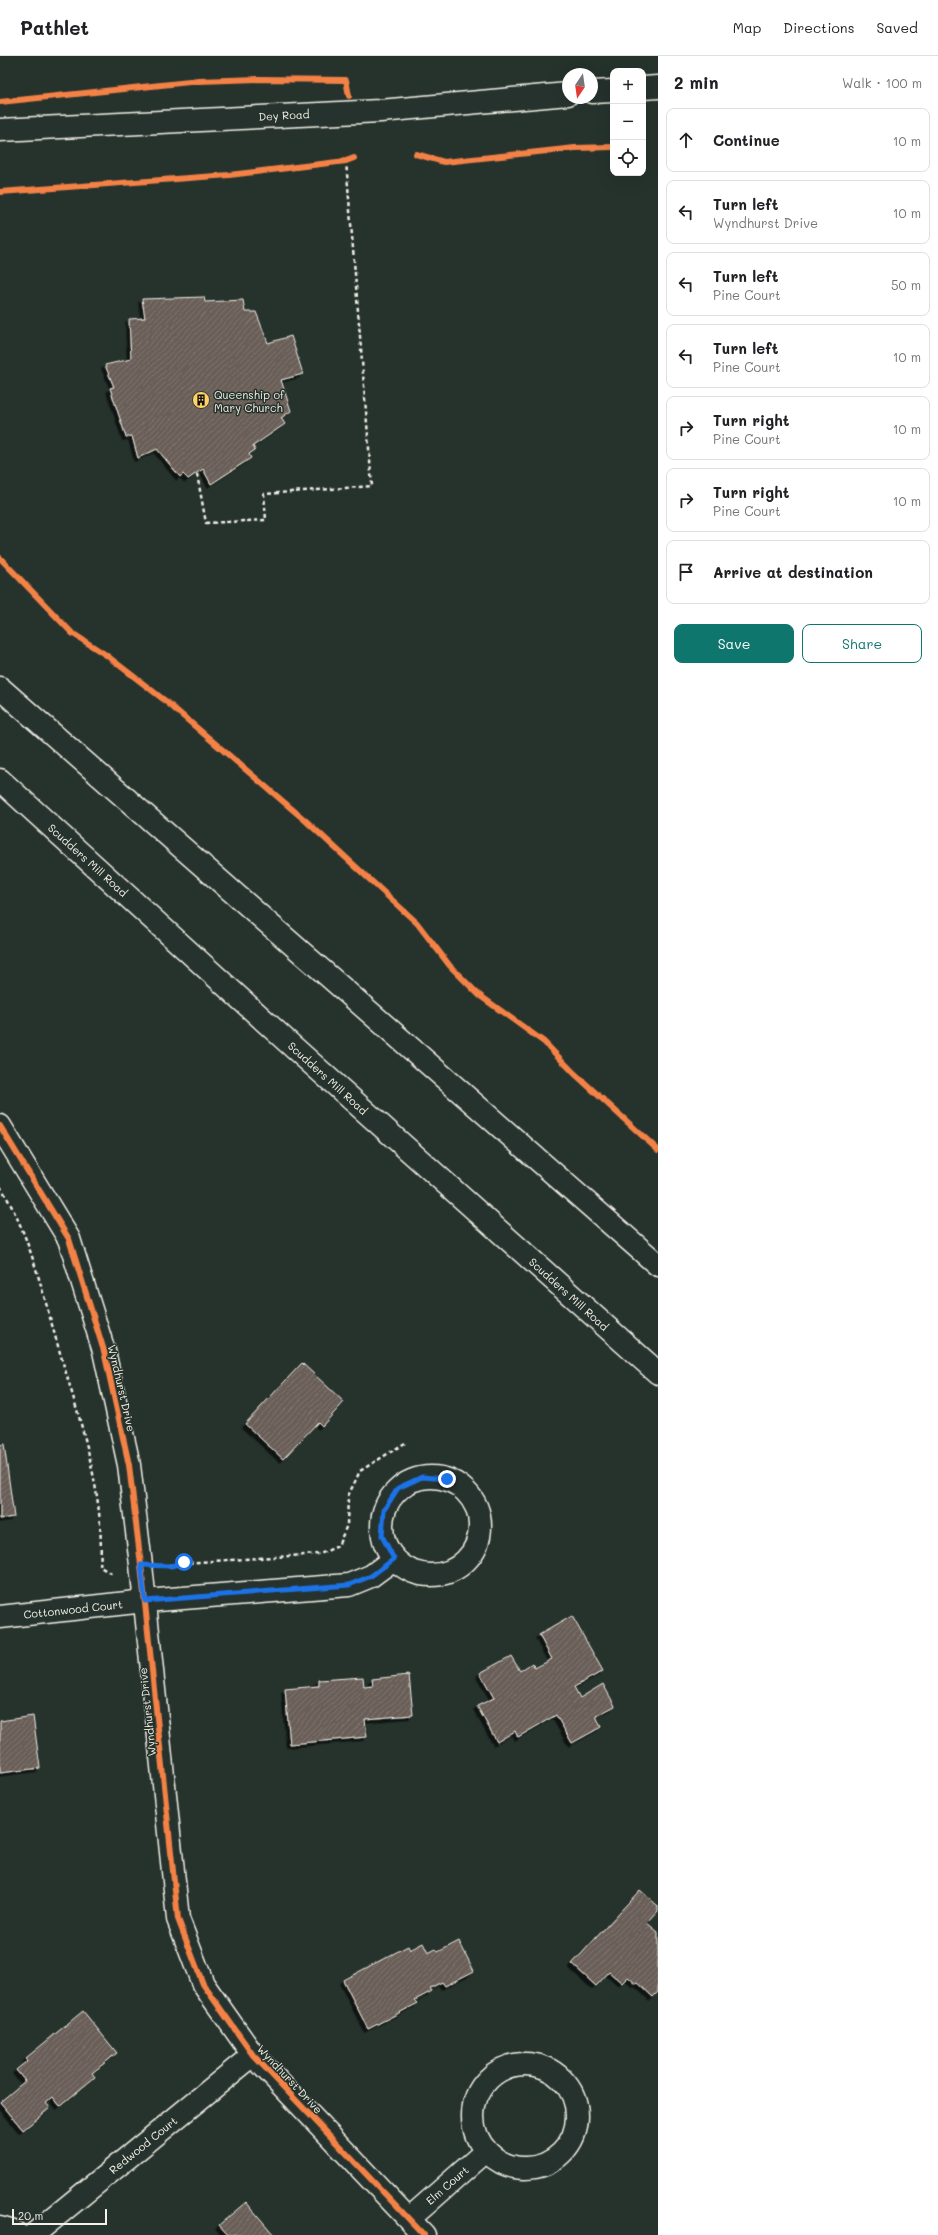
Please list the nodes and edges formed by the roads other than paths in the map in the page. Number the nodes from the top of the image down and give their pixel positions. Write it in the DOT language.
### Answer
graph roads {
  1 [pos="658,87"];
  2 [pos="646,88"];
  3 [pos="610,91"];
  4 [pos="598,92"];
  5 [pos="562,95"];
  6 [pos="0,130"];
  7 [pos="0,688"];
  8 [pos="0,780"];
  9 [pos="0,1126"];
  10 [pos="658,1265"];
  11 [pos="658,1373"];
  12 [pos="394,1559"];
  13 [pos="145,1601"];
  14 [pos="0,1617"];
  15 [pos="253,2056"];
  16 [pos="486,2151"];
  17 [pos="409,2219"];
  18 [pos="0,2227"];
  19 [pos="18,2235"];
  20 [pos="33,2235"];
  21 [pos="424,2235"];
  1 -- 2 [label="street"];
  3 -- 4 [label="street"];
  5 -- 6 [label="street, Dey Road"];
  7 -- 10 [label="street"];
  8 -- 11 [label="street, Scudders Mill Road"];
  9 -- 13 [label="street, Wyndhurst Drive"];
  12 -- 12 [label="street"];
  12 -- 13 [label="street, Cottonwood Court"];
  13 -- 14 [label="street, Cottonwood Court"];
  13 -- 15 [label="street, Wyndhurst Drive"];
  15 -- 17 [label="street, Wyndhurst Drive"];
  15 -- 20 [label="street, Redwood Court"];
  16 -- 16 [label="street"];
  16 -- 17 [label="street, Elm Court"];
  17 -- 21 [label="street, Wyndhurst Drive"];
  18 -- 19 [label="street"];
}
